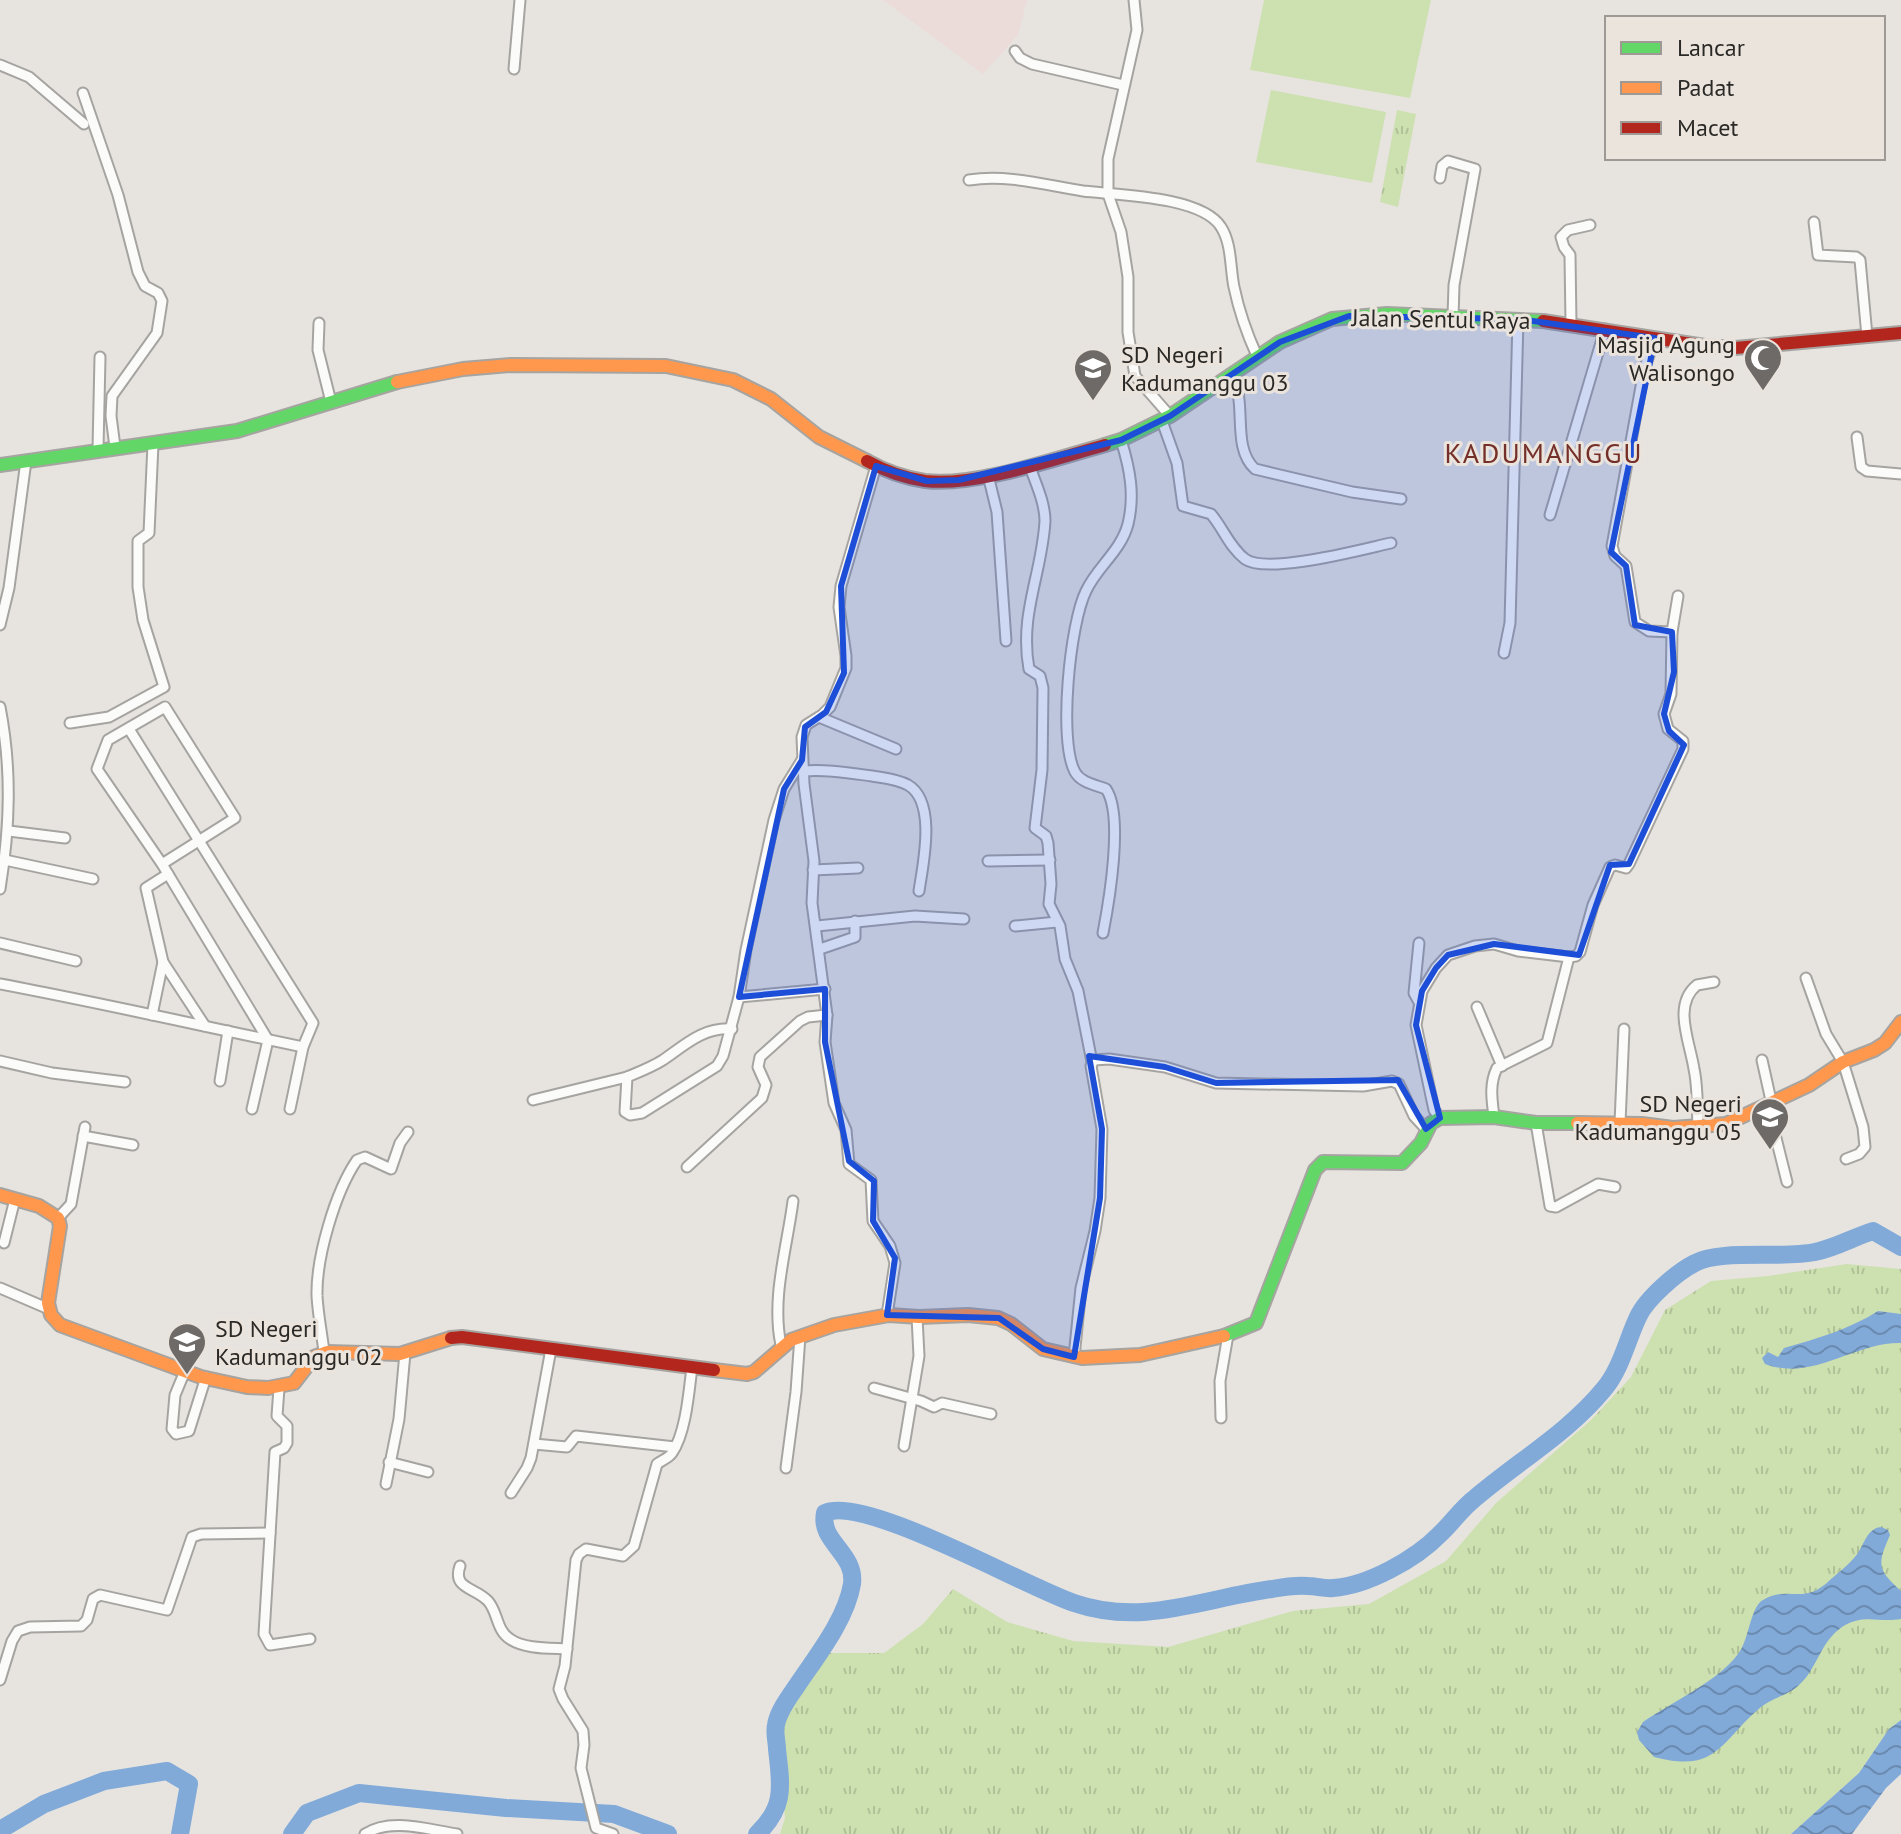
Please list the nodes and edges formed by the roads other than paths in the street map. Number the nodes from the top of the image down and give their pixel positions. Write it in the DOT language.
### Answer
graph roads {
  1 [pos="520,0"];
  2 [pos="1134,0"];
  3 [pos="1015,51"];
  4 [pos="0,65"];
  5 [pos="514,69"];
  6 [pos="1123,85"];
  7 [pos="83,93"];
  8 [pos="84,124"];
  9 [pos="1440,178"];
  10 [pos="969,180"];
  11 [pos="1108,194"];
  12 [pos="1814,222"];
  13 [pos="1590,225"];
  14 [pos="1453,317"];
  15 [pos="1518,319"];
  16 [pos="319,323"];
  17 [pos="1571,324"];
  18 [pos="1605,329"];
  19 [pos="1901,333"];
  20 [pos="1867,336"];
  21 [pos="1655,338"];
  22 [pos="1257,356"];
  23 [pos="100,357"];
  24 [pos="1230,374"];
  25 [pos="331,402"];
  26 [pos="1166,419"];
  27 [pos="1857,437"];
  28 [pos="1121,440"];
  29 [pos="153,444"];
  30 [pos="115,447"];
  31 [pos="98,449"];
  32 [pos="26,461"];
  33 [pos="0,465"];
  34 [pos="876,466"];
  35 [pos="1030,467"];
  36 [pos="1901,474"];
  37 [pos="988,475"];
  38 [pos="1401,499"];
  39 [pos="1550,515"];
  40 [pos="1391,543"];
  41 [pos="1678,596"];
  42 [pos="0,625"];
  43 [pos="1672,632"];
  44 [pos="1006,641"];
  45 [pos="1504,653"];
  46 [pos="0,707"];
  47 [pos="819,717"];
  48 [pos="70,723"];
  49 [pos="129,729"];
  50 [pos="896,749"];
  51 [pos="802,760"];
  52 [pos="803,771"];
  53 [pos="9,831"];
  54 [pos="65,838"];
  55 [pos="199,841"];
  56 [pos="5,860"];
  57 [pos="1050,860"];
  58 [pos="988,861"];
  59 [pos="162,864"];
  60 [pos="858,868"];
  61 [pos="813,870"];
  62 [pos="168,874"];
  63 [pos="93,879"];
  64 [pos="0,889"];
  65 [pos="919,891"];
  66 [pos="964,919"];
  67 [pos="855,921"];
  68 [pos="1057,922"];
  69 [pos="817,926"];
  70 [pos="1015,926"];
  71 [pos="1103,933"];
  72 [pos="0,943"];
  73 [pos="1419,943"];
  74 [pos="820,949"];
  75 [pos="1569,957"];
  76 [pos="76,961"];
  77 [pos="163,962"];
  78 [pos="1806,978"];
  79 [pos="1714,982"];
  80 [pos="0,984"];
  81 [pos="825,989"];
  82 [pos="739,997"];
  83 [pos="1420,1003"];
  84 [pos="1477,1007"];
  85 [pos="152,1015"];
  86 [pos="827,1015"];
  87 [pos="1901,1022"];
  88 [pos="205,1026"];
  89 [pos="732,1029"];
  90 [pos="1624,1029"];
  91 [pos="228,1031"];
  92 [pos="268,1040"];
  93 [pos="303,1047"];
  94 [pos="1762,1060"];
  95 [pos="0,1061"];
  96 [pos="1092,1062"];
  97 [pos="1843,1062"];
  98 [pos="1502,1066"];
  99 [pos="627,1077"];
  100 [pos="220,1081"];
  101 [pos="125,1082"];
  102 [pos="533,1100"];
  103 [pos="1770,1106"];
  104 [pos="252,1109"];
  105 [pos="290,1109"];
  106 [pos="1494,1117"];
  107 [pos="1440,1118"];
  108 [pos="1536,1123"];
  109 [pos="1620,1123"];
  110 [pos="1698,1127"];
  111 [pos="1426,1129"];
  112 [pos="408,1132"];
  113 [pos="133,1145"];
  114 [pos="1846,1159"];
  115 [pos="687,1167"];
  116 [pos="1787,1182"];
  117 [pos="1615,1187"];
  118 [pos="0,1195"];
  119 [pos="15,1199"];
  120 [pos="793,1201"];
  121 [pos="58,1218"];
  122 [pos="4,1243"];
  123 [pos="0,1288"];
  124 [pos="49,1309"];
  125 [pos="887,1315"];
  126 [pos="917,1317"];
  127 [pos="1228,1335"];
  128 [pos="800,1336"];
  129 [pos="781,1345"];
  130 [pos="551,1349"];
  131 [pos="324,1352"];
  132 [pos="405,1353"];
  133 [pos="1074,1357"];
  134 [pos="692,1367"];
  135 [pos="185,1371"];
  136 [pos="206,1377"];
  137 [pos="279,1388"];
  138 [pos="874,1388"];
  139 [pos="911,1398"];
  140 [pos="991,1414"];
  141 [pos="1221,1418"];
  142 [pos="534,1444"];
  143 [pos="904,1446"];
  144 [pos="675,1447"];
  145 [pos="389,1462"];
  146 [pos="786,1468"];
  147 [pos="428,1472"];
  148 [pos="386,1484"];
  149 [pos="511,1493"];
  150 [pos="270,1533"];
  151 [pos="460,1566"];
  152 [pos="310,1639"];
  153 [pos="567,1649"];
  154 [pos="0,1680"];
  155 [pos="365,1834"];
  156 [pos="457,1834"];
  157 [pos="613,1834"];
  1 -- 5 [label="street"];
  2 -- 6 [label="street"];
  3 -- 6 [label="street"];
  4 -- 8 [label="street"];
  6 -- 11 [label="street"];
  7 -- 30 [label="street"];
  9 -- 14 [label="street"];
  10 -- 11 [label="street"];
  11 -- 22 [label="street"];
  11 -- 26 [label="street"];
  12 -- 20 [label="street"];
  13 -- 17 [label="street"];
  14 -- 15 [label="street, Jalan Sentul Raya"];
  14 -- 22 [label="street, Jalan Sentul Raya"];
  15 -- 17 [label="street, Jalan Sentul Raya"];
  15 -- 45 [label="street"];
  16 -- 25 [label="street"];
  17 -- 18 [label="street, Jalan Sentul Raya"];
  18 -- 21 [label="street, Jalan Sentul Raya"];
  18 -- 39 [label="street"];
  19 -- 20 [label="street, Jalan Sentul Raya"];
  20 -- 21 [label="street, Jalan Sentul Raya"];
  21 -- 43 [label="street"];
  22 -- 24 [label="street, Jalan Sentul Raya"];
  23 -- 31 [label="street"];
  24 -- 26 [label="street, Jalan Sentul Raya"];
  24 -- 38 [label="street"];
  25 -- 29 [label="street, Jalan Sentul Raya"];
  25 -- 34 [label="street, Jalan Sentul Raya"];
  26 -- 28 [label="street, Jalan Sentul Raya"];
  26 -- 40 [label="street"];
  27 -- 36 [label="street"];
  28 -- 35 [label="street, Jalan Sentul Raya"];
  28 -- 71 [label="street"];
  29 -- 30 [label="street, Jalan Sentul Raya"];
  29 -- 48 [label="street"];
  30 -- 31 [label="street, Jalan Sentul Raya"];
  31 -- 32 [label="street, Jalan Sentul Raya"];
  32 -- 33 [label="street, Jalan Sentul Raya"];
  32 -- 42 [label="street"];
  34 -- 37 [label="street, Jalan Sentul Raya"];
  34 -- 47 [label="street"];
  35 -- 37 [label="street, Jalan Sentul Raya"];
  35 -- 57 [label="street"];
  37 -- 44 [label="street"];
  41 -- 43 [label="street"];
  43 -- 75 [label="street"];
  46 -- 53 [label="street"];
  47 -- 50 [label="street"];
  47 -- 51 [label="street"];
  49 -- 55 [label="street"];
  49 -- 55 [label="street"];
  49 -- 59 [label="street"];
  51 -- 52 [label="street"];
  51 -- 82 [label="street"];
  52 -- 61 [label="street"];
  52 -- 65 [label="street"];
  53 -- 54 [label="street"];
  53 -- 56 [label="street"];
  55 -- 59 [label="street"];
  55 -- 93 [label="street"];
  56 -- 63 [label="street"];
  56 -- 64 [label="street"];
  57 -- 58 [label="street"];
  57 -- 68 [label="street"];
  59 -- 62 [label="street"];
  60 -- 61 [label="street"];
  61 -- 69 [label="street"];
  62 -- 77 [label="street"];
  62 -- 92 [label="street"];
  66 -- 67 [label="street"];
  67 -- 69 [label="street"];
  67 -- 74 [label="street"];
  68 -- 70 [label="street"];
  68 -- 96 [label="street"];
  69 -- 74 [label="street"];
  72 -- 76 [label="street"];
  73 -- 83 [label="street"];
  74 -- 81 [label="street"];
  75 -- 83 [label="street"];
  75 -- 98 [label="street"];
  77 -- 85 [label="street"];
  77 -- 88 [label="street"];
  78 -- 97 [label="street"];
  79 -- 110 [label="street"];
  80 -- 85 [label="street"];
  81 -- 82 [label="street"];
  81 -- 86 [label="street"];
  82 -- 89 [label="street"];
  83 -- 107 [label="street"];
  84 -- 98 [label="street"];
  85 -- 88 [label="street"];
  86 -- 115 [label="street"];
  86 -- 125 [label="street"];
  87 -- 97 [label="street"];
  88 -- 91 [label="street"];
  89 -- 99 [label="street"];
  89 -- 99 [label="street"];
  90 -- 109 [label="street"];
  91 -- 92 [label="street"];
  91 -- 100 [label="street"];
  92 -- 93 [label="street"];
  92 -- 104 [label="street"];
  93 -- 105 [label="street"];
  94 -- 103 [label="street"];
  95 -- 101 [label="street"];
  96 -- 111 [label="street"];
  96 -- 133 [label="street"];
  97 -- 103 [label="street"];
  97 -- 114 [label="street"];
  98 -- 106 [label="street"];
  99 -- 102 [label="street"];
  103 -- 110 [label="street"];
  103 -- 116 [label="street"];
  106 -- 107 [label="street"];
  106 -- 108 [label="street"];
  107 -- 111 [label="street"];
  108 -- 109 [label="street"];
  108 -- 117 [label="street"];
  109 -- 110 [label="street"];
  111 -- 127 [label="street"];
  112 -- 131 [label="street"];
  113 -- 121 [label="street"];
  118 -- 119 [label="street"];
  119 -- 121 [label="street"];
  119 -- 122 [label="street"];
  120 -- 129 [label="street"];
  121 -- 124 [label="street"];
  123 -- 124 [label="street"];
  124 -- 135 [label="street"];
  125 -- 126 [label="street"];
  125 -- 128 [label="street"];
  126 -- 133 [label="street"];
  126 -- 139 [label="street"];
  127 -- 133 [label="street"];
  127 -- 141 [label="street"];
  128 -- 129 [label="street"];
  128 -- 146 [label="street"];
  129 -- 134 [label="street"];
  130 -- 132 [label="street"];
  130 -- 134 [label="street"];
  130 -- 142 [label="street"];
  131 -- 132 [label="street"];
  131 -- 137 [label="street"];
  132 -- 145 [label="street"];
  134 -- 144 [label="street"];
  135 -- 136 [label="street"];
  135 -- 136 [label="street"];
  136 -- 137 [label="street"];
  137 -- 150 [label="street"];
  138 -- 139 [label="street"];
  139 -- 140 [label="street"];
  139 -- 143 [label="street"];
  142 -- 144 [label="street"];
  142 -- 149 [label="street"];
  144 -- 153 [label="street"];
  145 -- 147 [label="street"];
  145 -- 148 [label="street"];
  150 -- 152 [label="street"];
  150 -- 154 [label="street"];
  151 -- 153 [label="street"];
  153 -- 157 [label="street"];
  155 -- 156 [label="street"];
}
